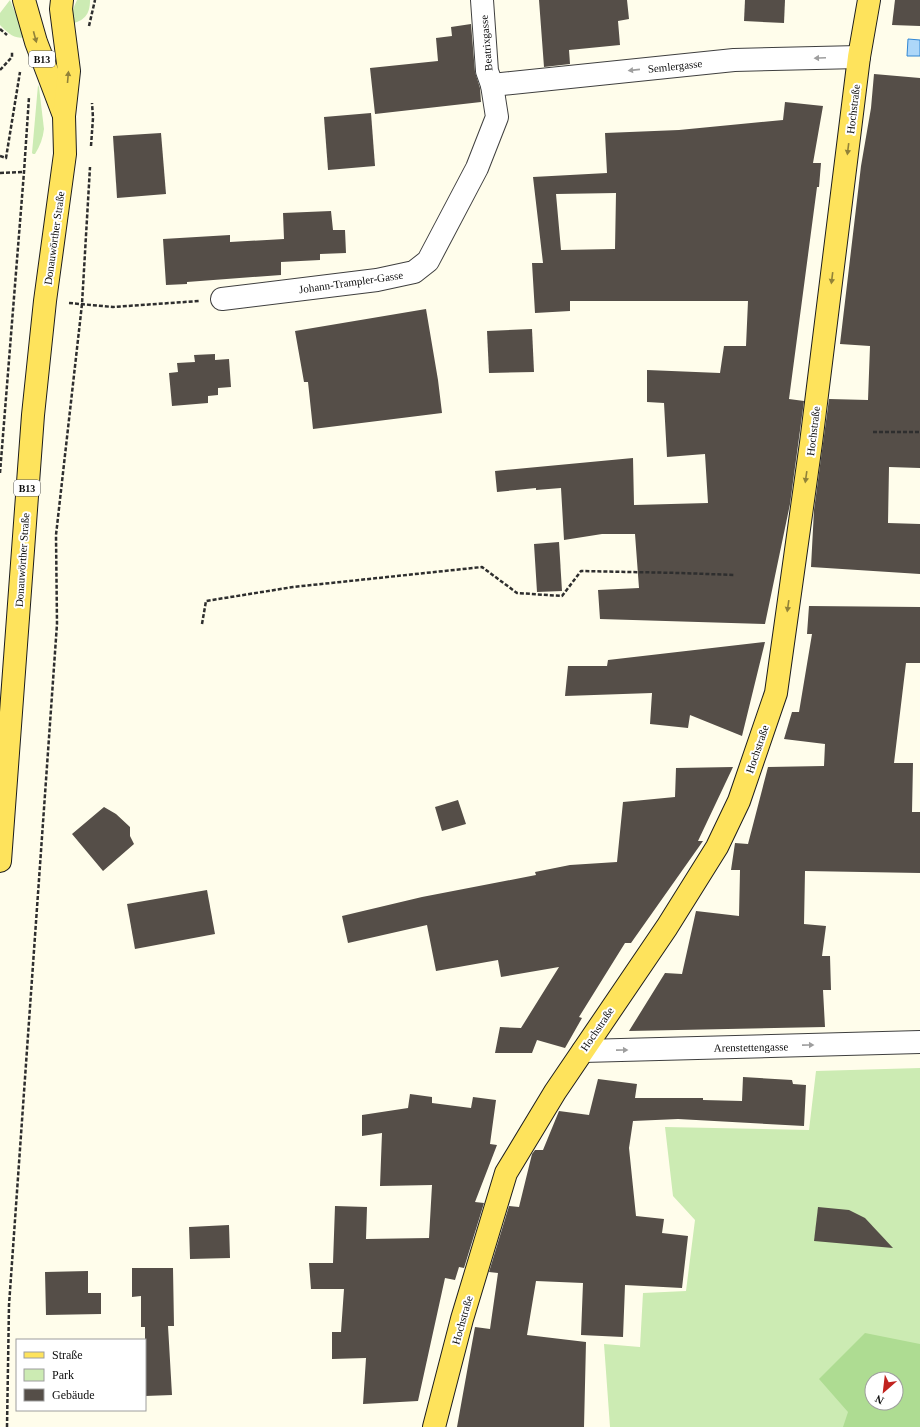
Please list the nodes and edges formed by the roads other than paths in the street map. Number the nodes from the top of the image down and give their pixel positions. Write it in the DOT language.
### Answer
graph roads {
  1 [pos="24,0"];
  2 [pos="62,0"];
  3 [pos="482,0"];
  4 [pos="869,0"];
  5 [pos="859,57"];
  6 [pos="492,85"];
  7 [pos="64,116"];
  8 [pos="222,300"];
  9 [pos="0,861"];
  10 [pos="920,1042"];
  11 [pos="583,1051"];
  12 [pos="434,1427"];
  1 -- 7 [label="main road, Donauwörther Straße / B13, one-way"];
  7 -- 2 [label="main road, Donauwörther Straße / B13, one-way"];
  3 -- 6 [label="street, Beatrixgasse"];
  4 -- 5 [label="main road, Hochstraße"];
  5 -- 6 [label="street, Semlergasse, one-way"];
  5 -- 11 [label="main road, Hochstraße, one-way"];
  6 -- 8 [label="street, Johann-Trampler-Gasse"];
  7 -- 9 [label="main road, Donauwörther Straße / B13"];
  11 -- 10 [label="street, Arenstettengasse, one-way"];
  11 -- 12 [label="main road, Hochstraße"];
}
